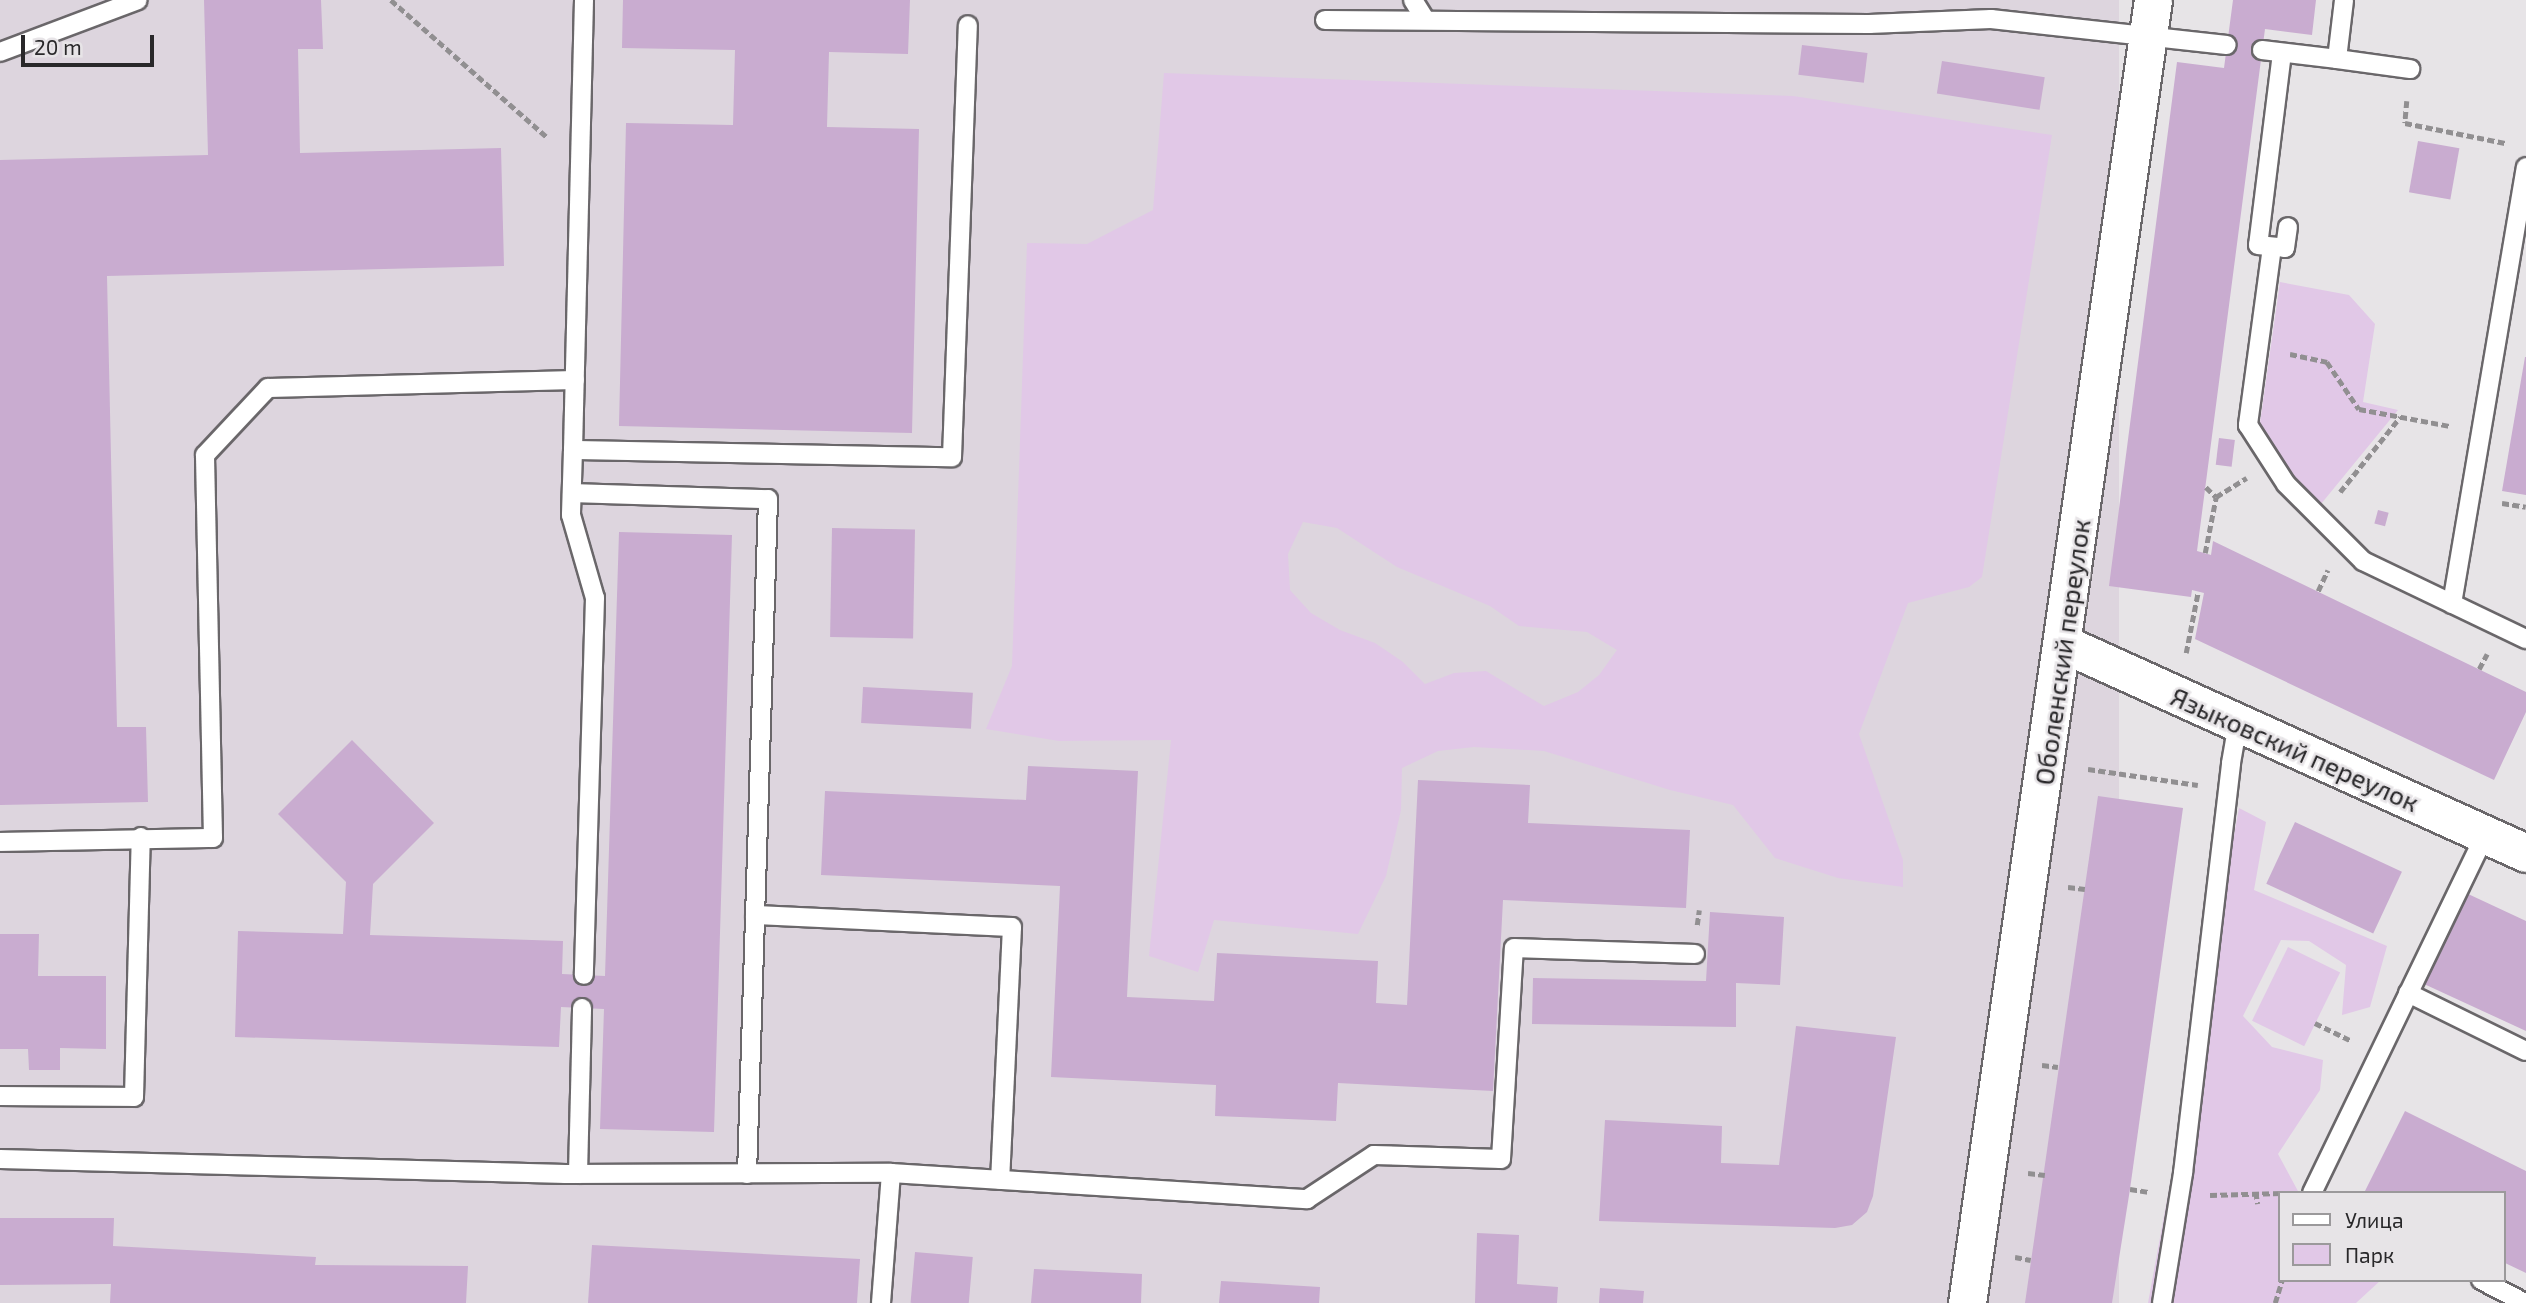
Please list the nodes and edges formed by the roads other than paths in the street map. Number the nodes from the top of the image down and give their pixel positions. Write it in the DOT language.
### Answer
graph roads {
  1 [pos="138,0"];
  2 [pos="584,0"];
  3 [pos="1413,0"];
  4 [pos="2344,0"];
  5 [pos="2151,18"];
  6 [pos="1425,19"];
  7 [pos="1325,20"];
  8 [pos="968,25"];
  9 [pos="2227,46"];
  10 [pos="2262,50"];
  11 [pos="0,52"];
  12 [pos="2282,52"];
  13 [pos="2337,60"];
  14 [pos="2410,69"];
  15 [pos="2526,167"];
  16 [pos="2288,227"];
  17 [pos="2272,247"];
  18 [pos="575,380"];
  19 [pos="573,450"];
  20 [pos="572,493"];
  21 [pos="2452,604"];
  22 [pos="2526,639"];
  23 [pos="2064,644"];
  24 [pos="2238,723"];
  25 [pos="2485,835"];
  26 [pos="141,837"];
  27 [pos="0,842"];
  28 [pos="2526,853"];
  29 [pos="755,915"];
  30 [pos="1695,954"];
  31 [pos="584,975"];
  32 [pos="2408,993"];
  33 [pos="582,1008"];
  34 [pos="2526,1051"];
  35 [pos="0,1096"];
  36 [pos="0,1159"];
  37 [pos="891,1173"];
  38 [pos="578,1174"];
  39 [pos="747,1174"];
  40 [pos="1000,1180"];
  41 [pos="2313,1191"];
  42 [pos="2485,1282"];
  43 [pos="881,1303"];
  44 [pos="1967,1303"];
  45 [pos="2162,1303"];
  46 [pos="2525,1303"];
  1 -- 11 [label="lane"];
  2 -- 18 [label="lane"];
  3 -- 6 [label="lane"];
  4 -- 13 [label="lane"];
  5 -- 6 [label="lane"];
  5 -- 9 [label="lane"];
  5 -- 23 [label="street, Оболенский переулок"];
  6 -- 7 [label="lane"];
  8 -- 19 [label="lane"];
  10 -- 12 [label="lane"];
  12 -- 13 [label="lane"];
  12 -- 17 [label="lane"];
  13 -- 14 [label="lane"];
  15 -- 21 [label="lane"];
  16 -- 17 [label="lane"];
  17 -- 21 [label="lane"];
  18 -- 19 [label="lane"];
  18 -- 26 [label="lane"];
  19 -- 20 [label="lane"];
  20 -- 29 [label="lane"];
  20 -- 31 [label="lane"];
  21 -- 22 [label="lane"];
  23 -- 24 [label="street, Языковский переулок"];
  23 -- 44 [label="street, Оболенский переулок"];
  24 -- 25 [label="street, Языковский переулок"];
  24 -- 45 [label="lane"];
  25 -- 28 [label="street, Языковский переулок"];
  25 -- 32 [label="lane"];
  26 -- 27 [label="lane"];
  26 -- 35 [label="lane"];
  29 -- 39 [label="lane"];
  29 -- 40 [label="lane"];
  30 -- 40 [label="lane"];
  32 -- 34 [label="lane"];
  32 -- 41 [label="lane"];
  33 -- 38 [label="lane"];
  36 -- 38 [label="lane"];
  37 -- 39 [label="lane"];
  37 -- 40 [label="lane"];
  37 -- 43 [label="lane"];
  38 -- 39 [label="lane"];
  42 -- 46 [label="lane"];
}
